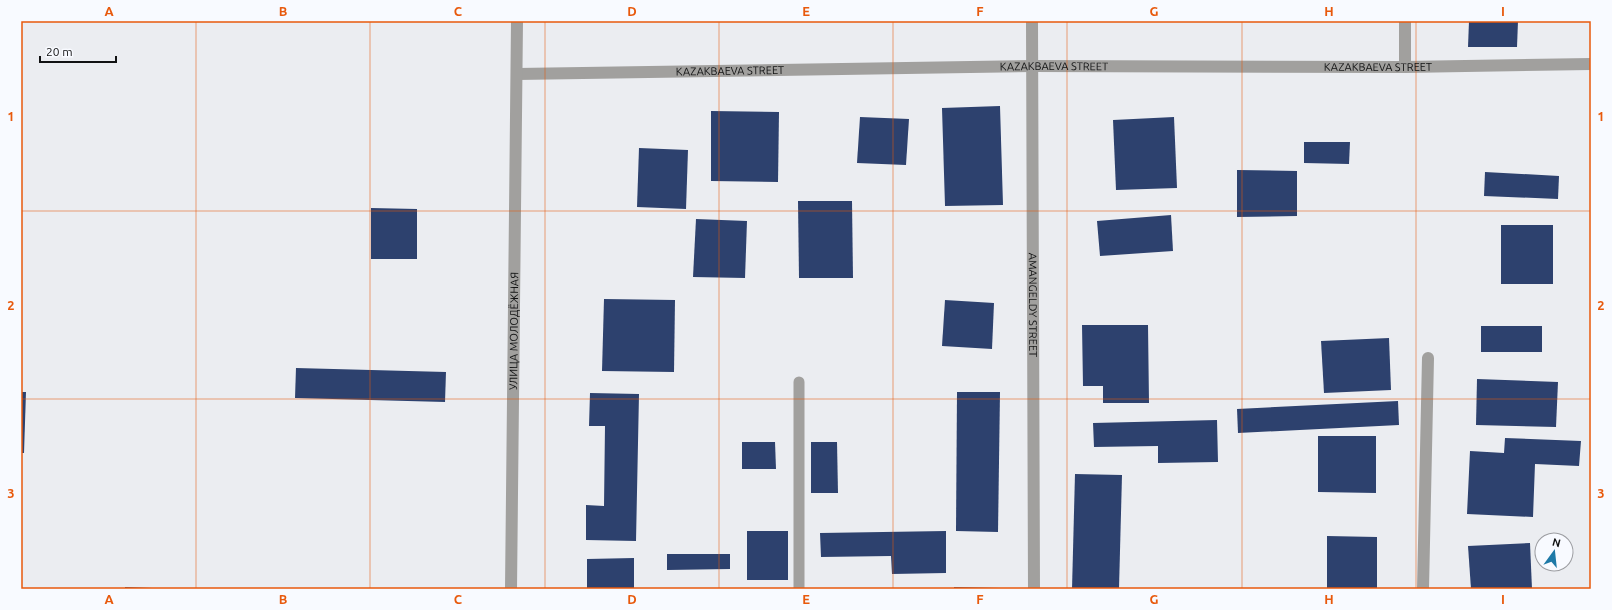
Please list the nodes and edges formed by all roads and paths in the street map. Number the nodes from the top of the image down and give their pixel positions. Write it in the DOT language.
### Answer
graph roads {
  1 [pos="517,21"];
  2 [pos="1032,21"];
  3 [pos="1405,21"];
  4 [pos="1591,64"];
  5 [pos="1032,66"];
  6 [pos="1405,67"];
  7 [pos="517,74"];
  8 [pos="1428,358"];
  9 [pos="799,382"];
  10 [pos="512,589"];
  11 [pos="799,589"];
  12 [pos="1034,589"];
  13 [pos="1423,589"];
  1 -- 7 [label="street, УЛИЦА МОЛОДЁЖНАЯ"];
  2 -- 5 [label="street, AMANGELDY STREET"];
  3 -- 6 [label="street"];
  4 -- 6 [label="street, KAZAKBAEVA STREET"];
  5 -- 6 [label="street, KAZAKBAEVA STREET"];
  5 -- 7 [label="street, KAZAKBAEVA STREET"];
  5 -- 12 [label="street, AMANGELDY STREET"];
  7 -- 10 [label="street, УЛИЦА МОЛОДЁЖНАЯ"];
  8 -- 13 [label="street"];
  9 -- 11 [label="lane"];
}
